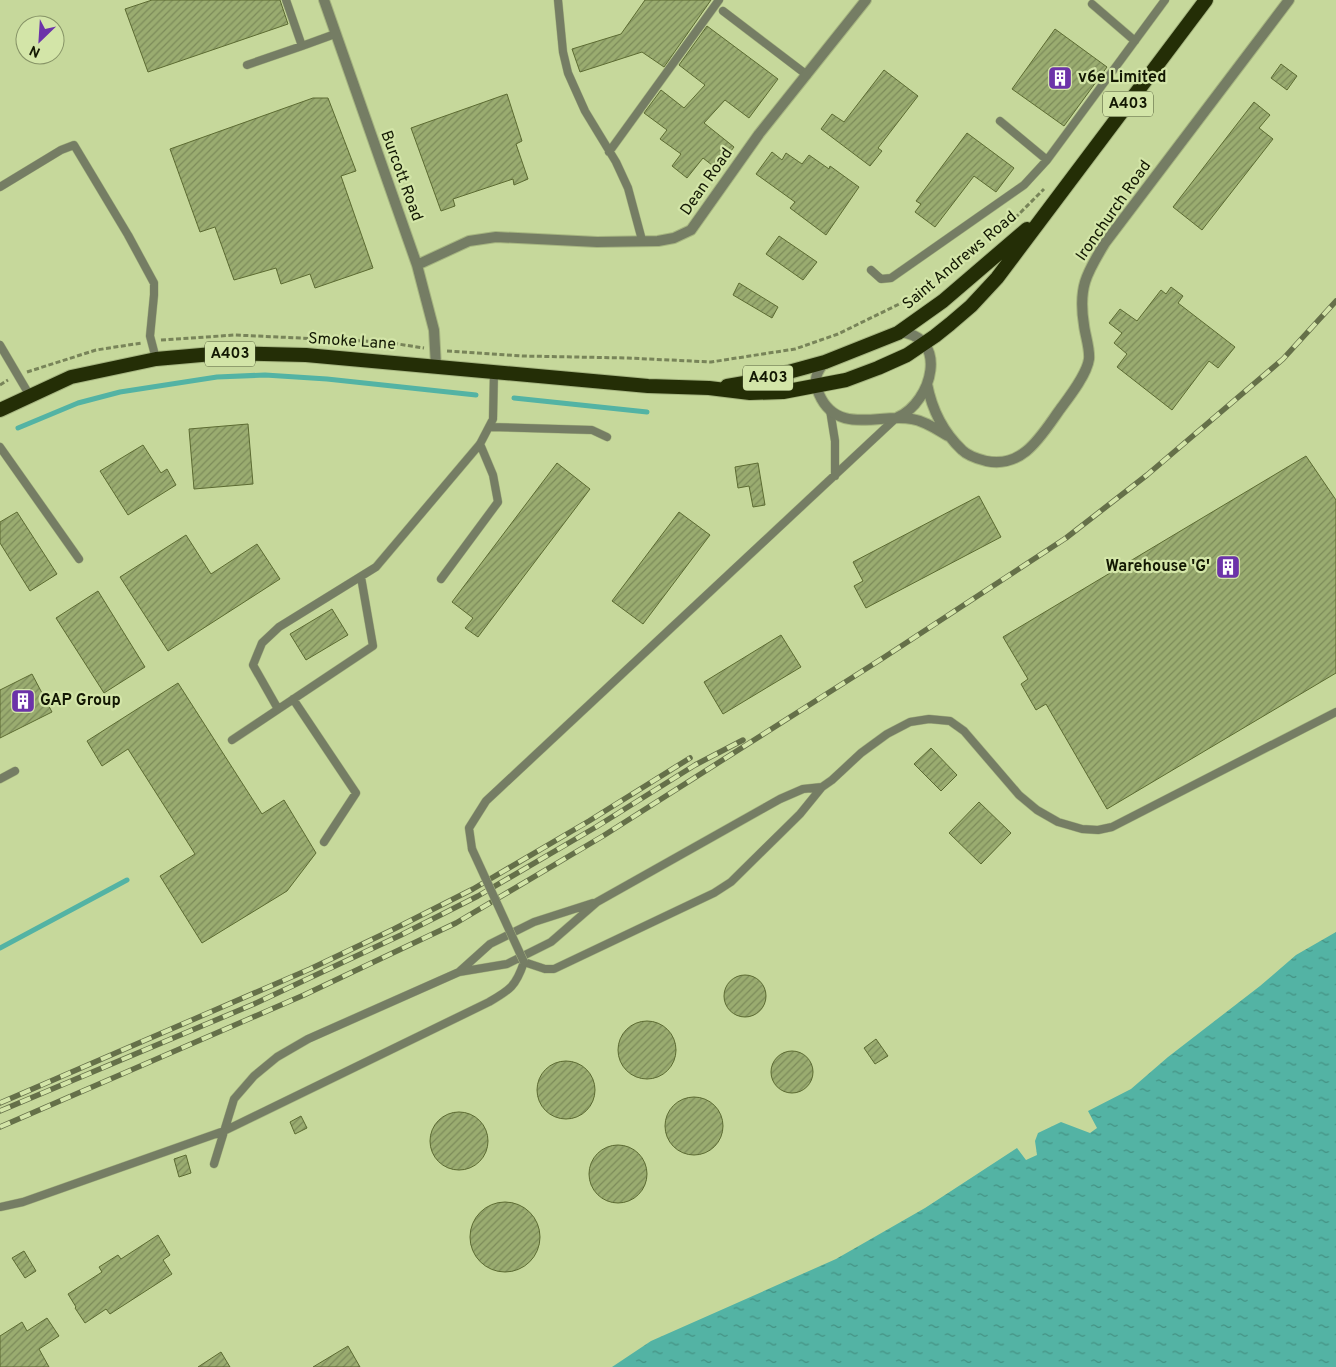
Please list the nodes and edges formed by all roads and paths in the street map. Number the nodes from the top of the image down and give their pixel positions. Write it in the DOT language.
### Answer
graph roads {
  1 [pos="286,0"];
  2 [pos="324,0"];
  3 [pos="558,0"];
  4 [pos="719,0"];
  5 [pos="866,0"];
  6 [pos="1165,0"];
  7 [pos="1206,0"];
  8 [pos="1289,0"];
  9 [pos="1092,4"];
  10 [pos="723,11"];
  11 [pos="336,34"];
  12 [pos="1135,40"];
  13 [pos="302,46"];
  14 [pos="247,64"];
  15 [pos="807,75"];
  16 [pos="1000,121"];
  17 [pos="609,152"];
  18 [pos="1048,160"];
  19 [pos="1050,183"];
  20 [pos="0,187"];
  21 [pos="1050,208"];
  22 [pos="1013,220"];
  23 [pos="642,240"];
  24 [pos="417,265"];
  25 [pos="871,270"];
  26 [pos="943,280"];
  27 [pos="899,332"];
  28 [pos="151,341"];
  29 [pos="924,344"];
  30 [pos="0,345"];
  31 [pos="435,350"];
  32 [pos="156,359"];
  33 [pos="825,362"];
  34 [pos="436,366"];
  35 [pos="494,371"];
  36 [pos="17,375"];
  37 [pos="927,384"];
  38 [pos="0,385"];
  39 [pos="816,386"];
  40 [pos="709,388"];
  41 [pos="30,396"];
  42 [pos="0,410"];
  43 [pos="830,410"];
  44 [pos="896,418"];
  45 [pos="489,427"];
  46 [pos="948,436"];
  47 [pos="607,437"];
  48 [pos="480,444"];
  49 [pos="0,447"];
  50 [pos="834,476"];
  51 [pos="79,559"];
  52 [pos="361,577"];
  53 [pos="441,579"];
  54 [pos="293,699"];
  55 [pos="278,709"];
  56 [pos="1336,712"];
  57 [pos="232,740"];
  58 [pos="15,771"];
  59 [pos="0,779"];
  60 [pos="822,787"];
  61 [pos="324,842"];
  62 [pos="597,902"];
  63 [pos="524,962"];
  64 [pos="459,972"];
  65 [pos="224,1132"];
  66 [pos="214,1164"];
  67 [pos="0,1207"];
  1 -- 13 [label="lane"];
  2 -- 11 [label="street, Burcott Road"];
  3 -- 17 [label="lane"];
  4 -- 17 [label="lane"];
  5 -- 15 [label="street, Dean Road"];
  6 -- 12 [label="lane"];
  7 -- 21 [label="highway, Saint Andrews Road / A403"];
  8 -- 46 [label="street, Ironchurch Road"];
  9 -- 12 [label="lane"];
  10 -- 15 [label="lane"];
  11 -- 13 [label="lane"];
  11 -- 24 [label="street, Burcott Road"];
  12 -- 18 [label="lane"];
  13 -- 14 [label="lane"];
  15 -- 23 [label="street, Dean Road"];
  16 -- 18 [label="lane"];
  17 -- 23 [label="lane"];
  18 -- 25 [label="lane"];
  19 -- 22 [label="path"];
  20 -- 28 [label="lane"];
  21 -- 27 [label="highway, Saint Andrews Road / A403"];
  21 -- 29 [label="highway, Saint Andrews Road / A403"];
  23 -- 24 [label="street, Dean Road"];
  24 -- 31 [label="street, Burcott Road"];
  26 -- 31 [label="path"];
  27 -- 29 [label="street"];
  27 -- 33 [label="highway, Saint Andrews Road / A403"];
  28 -- 31 [label="path"];
  28 -- 32 [label="lane"];
  28 -- 36 [label="path"];
  29 -- 37 [label="street, Ironchurch Road"];
  29 -- 39 [label="highway, Saint Andrews Road / A403"];
  30 -- 36 [label="lane"];
  31 -- 34 [label="street, Burcott Road"];
  32 -- 34 [label="highway, Smoke Lane / A403"];
  32 -- 41 [label="highway, Smoke Lane / A403"];
  33 -- 39 [label="street"];
  33 -- 40 [label="highway, Saint Andrews Road / A403"];
  34 -- 35 [label="highway, Smoke Lane / A403"];
  35 -- 40 [label="highway, Smoke Lane / A403"];
  35 -- 45 [label="lane"];
  36 -- 38 [label="path"];
  36 -- 41 [label="lane"];
  37 -- 44 [label="street"];
  37 -- 46 [label="street, Ironchurch Road"];
  39 -- 40 [label="highway, Saint Andrews Road / A403"];
  39 -- 43 [label="street"];
  41 -- 42 [label="highway, Smoke Lane / A403"];
  43 -- 44 [label="street"];
  43 -- 50 [label="lane"];
  44 -- 46 [label="street"];
  44 -- 50 [label="lane"];
  45 -- 47 [label="lane"];
  45 -- 48 [label="lane"];
  48 -- 52 [label="lane"];
  48 -- 53 [label="lane"];
  49 -- 51 [label="lane"];
  50 -- 63 [label="lane, bridge"];
  52 -- 54 [label="lane"];
  52 -- 55 [label="lane"];
  54 -- 55 [label="lane"];
  54 -- 61 [label="lane"];
  55 -- 57 [label="lane"];
  56 -- 60 [label="lane"];
  58 -- 59 [label="lane"];
  60 -- 62 [label="lane"];
  60 -- 63 [label="lane"];
  62 -- 64 [label="lane"];
  62 -- 64 [label="lane"];
  63 -- 65 [label="lane"];
  64 -- 65 [label="lane"];
  65 -- 66 [label="lane"];
  65 -- 67 [label="lane"];
}
